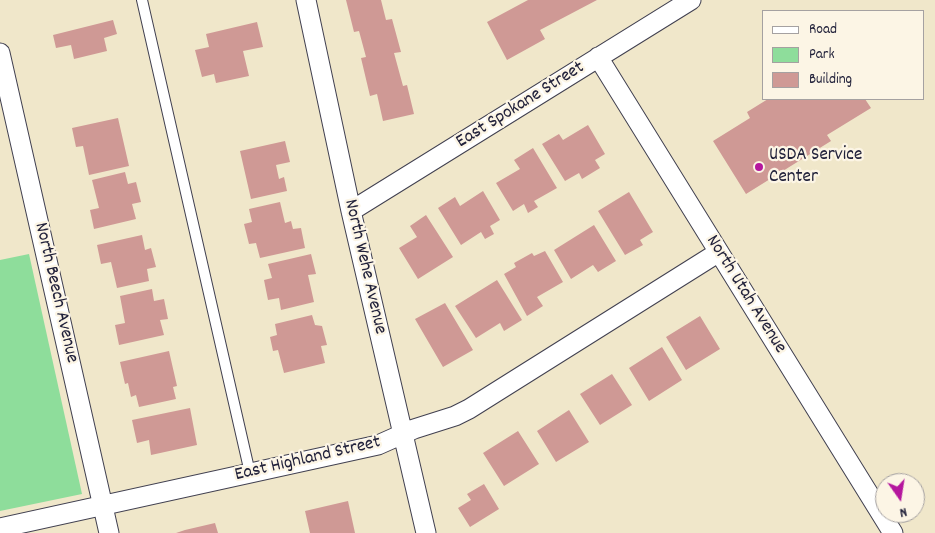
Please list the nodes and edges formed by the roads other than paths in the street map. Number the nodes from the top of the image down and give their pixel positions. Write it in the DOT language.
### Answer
graph roads {
  1 [pos="142,0"];
  2 [pos="306,0"];
  3 [pos="690,0"];
  4 [pos="0,53"];
  5 [pos="598,57"];
  6 [pos="351,211"];
  7 [pos="719,252"];
  8 [pos="402,435"];
  9 [pos="250,473"];
  10 [pos="103,506"];
  11 [pos="0,528"];
  12 [pos="109,533"];
  13 [pos="426,533"];
  14 [pos="893,533"];
  1 -- 9 [label="lane"];
  2 -- 6 [label="street, North Wehe Avenue"];
  3 -- 5 [label="street, East Spokane Street"];
  4 -- 10 [label="street, North Beech Avenue"];
  5 -- 6 [label="street, East Spokane Street"];
  5 -- 7 [label="street, North Utah Avenue"];
  6 -- 8 [label="street, North Wehe Avenue"];
  7 -- 8 [label="street, East Highland Street"];
  7 -- 14 [label="street, North Utah Avenue"];
  8 -- 9 [label="street, East Highland Street"];
  8 -- 13 [label="street, North Wehe Avenue"];
  9 -- 10 [label="street, East Highland Street"];
  10 -- 11 [label="street, East Highland Street"];
  10 -- 12 [label="street, North Beech Avenue"];
}
